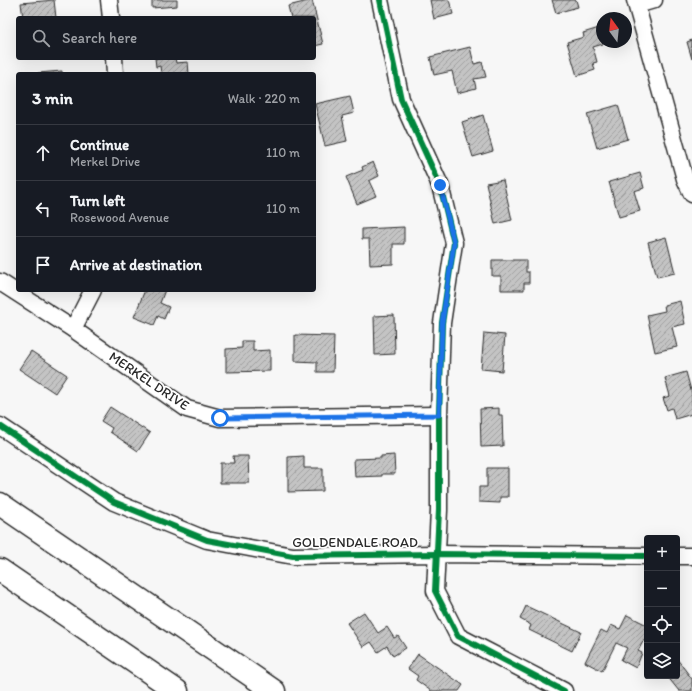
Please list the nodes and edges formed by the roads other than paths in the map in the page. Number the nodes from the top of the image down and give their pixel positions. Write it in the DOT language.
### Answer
graph roads {
  1 [pos="109,0"];
  2 [pos="380,0"];
  3 [pos="654,0"];
  4 [pos="636,2"];
  5 [pos="111,16"];
  6 [pos="114,60"];
  7 [pos="115,72"];
  8 [pos="692,194"];
  9 [pos="0,282"];
  10 [pos="93,292"];
  11 [pos="73,329"];
  12 [pos="439,415"];
  13 [pos="0,426"];
  14 [pos="0,504"];
  15 [pos="436,554"];
  16 [pos="644,556"];
  17 [pos="680,556"];
  18 [pos="692,556"];
  19 [pos="0,570"];
  20 [pos="177,691"];
  21 [pos="274,691"];
  22 [pos="564,691"];
  1 -- 5 [label="street"];
  2 -- 12 [label="street"];
  3 -- 4 [label="street"];
  4 -- 8 [label="street"];
  6 -- 7 [label="street"];
  9 -- 11 [label="street, MERKEL DRIVE"];
  10 -- 11 [label="street"];
  11 -- 12 [label="street, MERKEL DRIVE"];
  12 -- 15 [label="street"];
  13 -- 15 [label="street, GOLDENDALE ROAD"];
  14 -- 21 [label="highway"];
  15 -- 16 [label="street, GOLDENDALE ROAD"];
  15 -- 22 [label="street"];
  17 -- 18 [label="street"];
  19 -- 20 [label="highway"];
}
